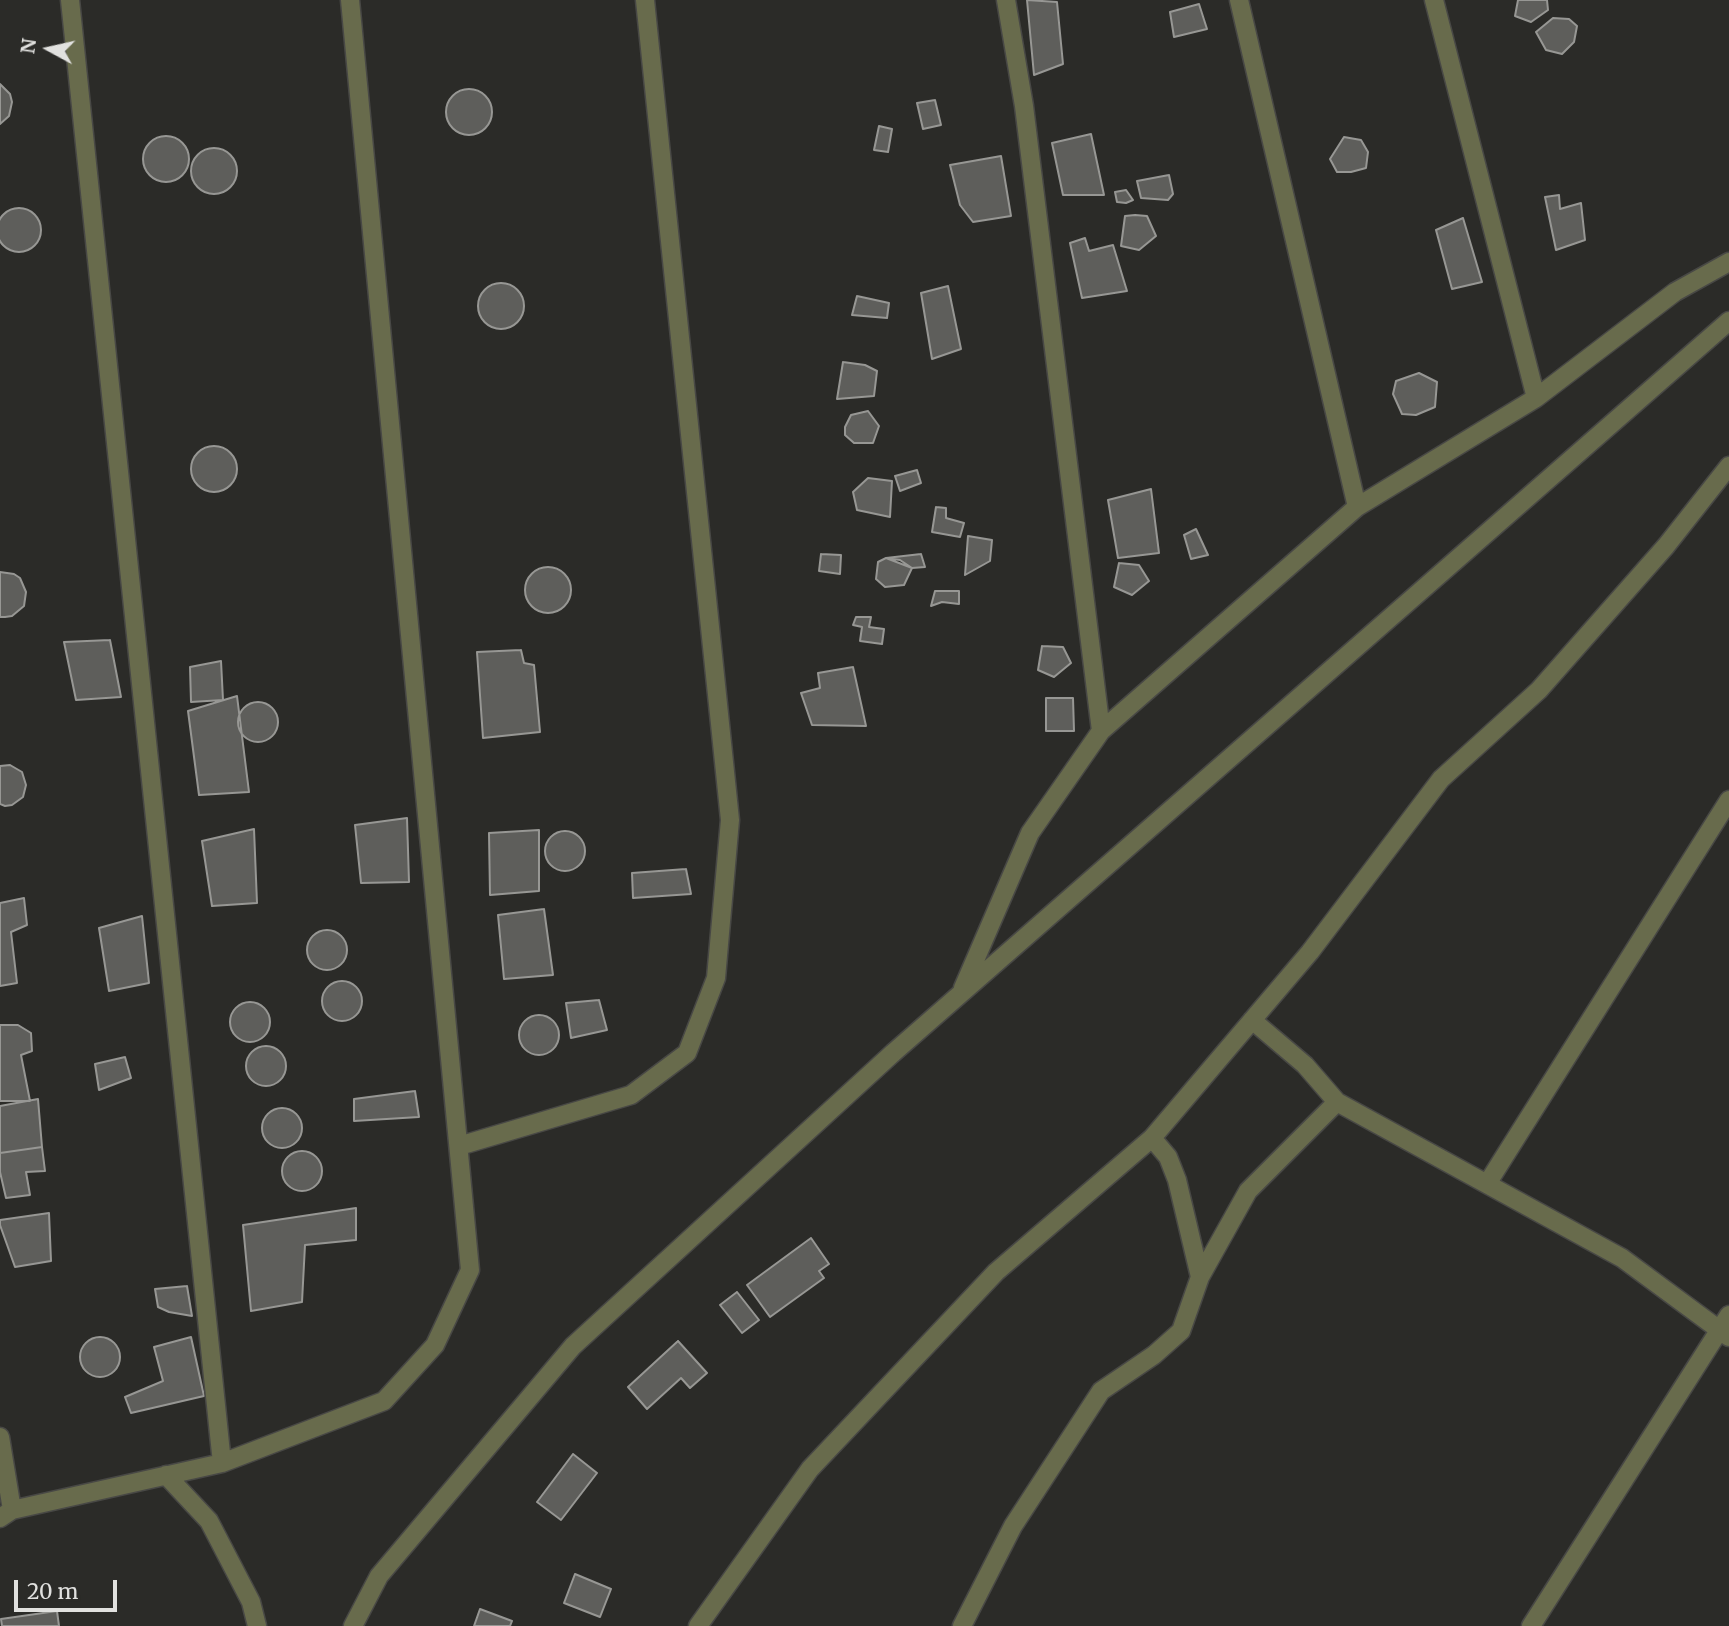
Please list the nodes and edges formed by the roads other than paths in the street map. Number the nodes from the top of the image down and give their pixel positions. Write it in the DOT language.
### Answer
graph roads {
  1 [pos="70,0"];
  2 [pos="350,0"];
  3 [pos="645,0"];
  4 [pos="1006,0"];
  5 [pos="1239,0"];
  6 [pos="1434,0"];
  7 [pos="1729,262"];
  8 [pos="1729,321"];
  9 [pos="1536,398"];
  10 [pos="1729,466"];
  11 [pos="1357,507"];
  12 [pos="1101,732"];
  13 [pos="1729,800"];
  14 [pos="960,994"];
  15 [pos="1252,1020"];
  16 [pos="1337,1102"];
  17 [pos="1153,1138"];
  18 [pos="459,1146"];
  19 [pos="1487,1184"];
  20 [pos="1200,1277"];
  21 [pos="1726,1327"];
  22 [pos="0,1437"];
  23 [pos="222,1464"];
  24 [pos="166,1475"];
  25 [pos="6,1514"];
  26 [pos="257,1626"];
  27 [pos="353,1626"];
  28 [pos="698,1626"];
  29 [pos="962,1626"];
  30 [pos="1531,1626"];
  1 -- 23 [label="street"];
  2 -- 18 [label="street"];
  3 -- 18 [label="street"];
  4 -- 12 [label="street"];
  5 -- 11 [label="street"];
  6 -- 9 [label="street"];
  7 -- 9 [label="street"];
  8 -- 14 [label="street"];
  9 -- 11 [label="street"];
  10 -- 15 [label="street"];
  11 -- 12 [label="street"];
  12 -- 14 [label="street"];
  13 -- 19 [label="street"];
  14 -- 27 [label="street"];
  15 -- 16 [label="street"];
  15 -- 17 [label="street"];
  16 -- 19 [label="street"];
  16 -- 20 [label="street"];
  17 -- 20 [label="street"];
  17 -- 28 [label="street"];
  18 -- 23 [label="street"];
  19 -- 21 [label="street"];
  20 -- 29 [label="street"];
  21 -- 30 [label="street"];
  22 -- 25 [label="street"];
  23 -- 24 [label="street"];
  24 -- 25 [label="street"];
  24 -- 26 [label="street"];
}
